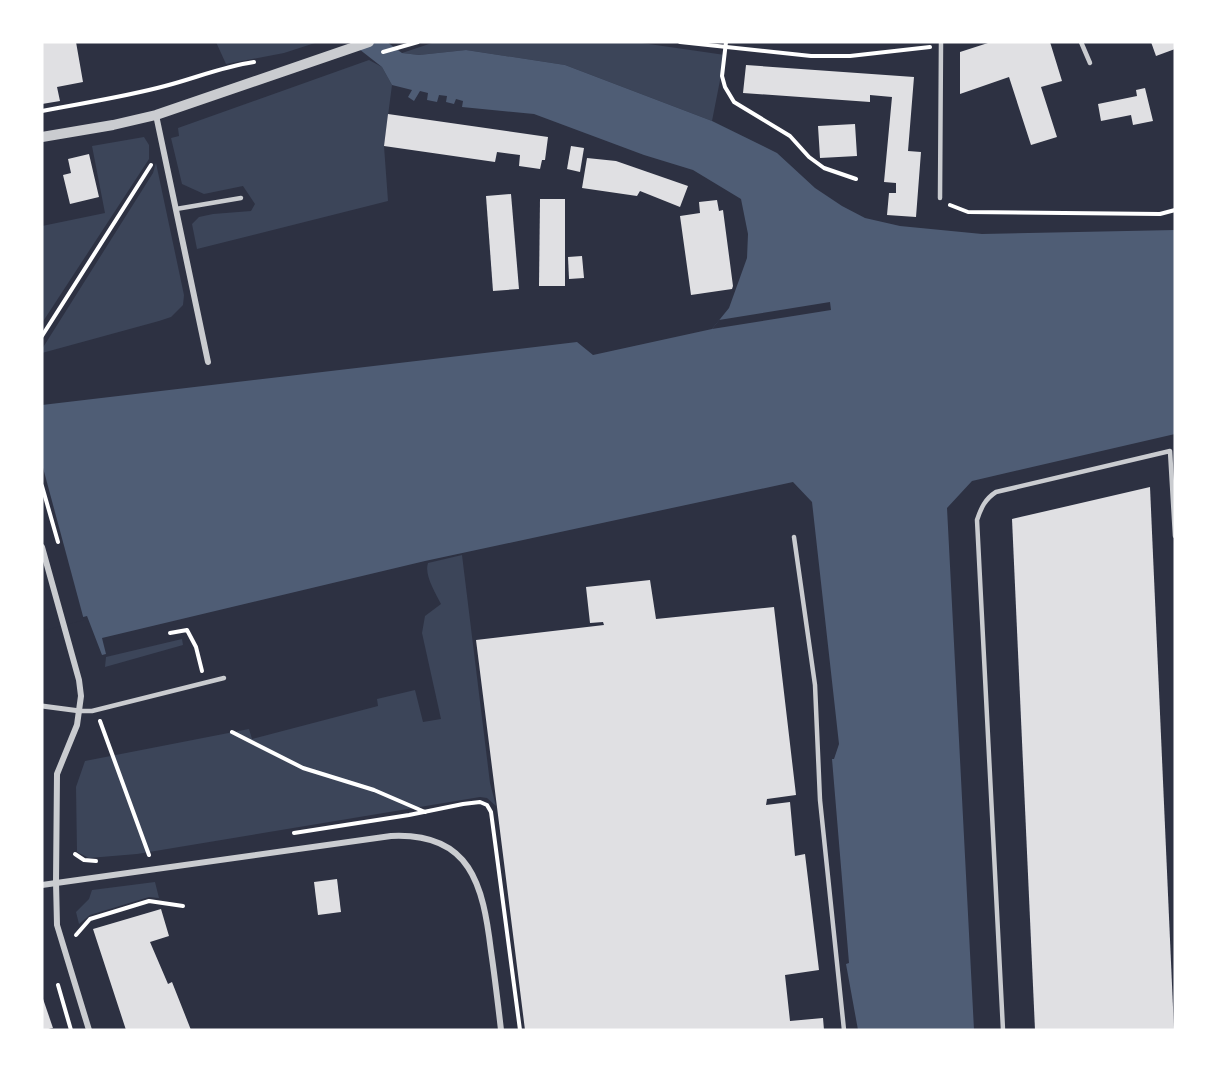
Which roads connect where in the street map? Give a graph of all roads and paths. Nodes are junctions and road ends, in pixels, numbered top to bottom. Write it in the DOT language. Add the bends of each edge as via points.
graph roads {
  1 [pos="369,42"];
  2 [pos="418,42"];
  3 [pos="680,42"];
  4 [pos="726,42"];
  5 [pos="1081,42"];
  6 [pos="941,43"];
  7 [pos="403,46"];
  8 [pos="726,48"];
  9 [pos="265,60"];
  10 [pos="1090,63"];
  11 [pos="42,111"];
  12 [pos="156,115"];
  13 [pos="42,137"];
  14 [pos="153,160"];
  15 [pos="856,179"];
  16 [pos="242,198"];
  17 [pos="940,198"];
  18 [pos="176,209"];
  19 [pos="1175,210"];
  20 [pos="42,336"];
  21 [pos="208,362"];
  22 [pos="1173,451"];
  23 [pos="1175,536"];
  24 [pos="795,537"];
  25 [pos="42,547"];
  26 [pos="170,633"];
  27 [pos="224,678"];
  28 [pos="205,682"];
  29 [pos="42,706"];
  30 [pos="80,711"];
  31 [pos="99,717"];
  32 [pos="232,732"];
  33 [pos="427,812"];
  34 [pos="283,834"];
  35 [pos="75,854"];
  36 [pos="138,856"];
  37 [pos="104,860"];
  38 [pos="56,882"];
  39 [pos="42,885"];
  40 [pos="183,906"];
  41 [pos="76,935"];
  42 [pos="89,1030"];
  43 [pos="501,1030"];
  44 [pos="519,1030"];
  45 [pos="844,1030"];
  46 [pos="1003,1030"];
  1 -- 12 [label="street"];
  2 -- 7 [label="path"];
  3 -- 8 [label="path"];
  4 -- 8 [label="path"];
  5 -- 10 [label="lane"];
  6 -- 8 [label="path" via="850,56"];
  6 -- 17 [label="lane"];
  8 -- 15 [label="path" via="722,76 734,102 790,136 824,168"];
  9 -- 11 [label="path" via="220,68 126,96"];
  12 -- 13 [label="street"];
  12 -- 18 [label="street"];
  14 -- 20 [label="path"];
  16 -- 18 [label="lane"];
  17 -- 19 [label="path" via="968,212 1160,214"];
  18 -- 21 [label="street"];
  22 -- 23 [label="lane"];
  22 -- 46 [label="lane" via="996,492 988,497 977,520"];
  24 -- 45 [label="lane" via="815,685 820,800"];
  25 -- 30 [label="street" via="79,680"];
  26 -- 28 [label="path" via="187,630"];
  27 -- 28 [label="lane"];
  28 -- 30 [label="lane"];
  29 -- 30 [label="street"];
  30 -- 38 [label="street" via="57,774"];
  31 -- 36 [label="path" via="151,855"];
  32 -- 33 [label="path" via="303,768 374,790"];
  33 -- 34 [label="path"];
  33 -- 44 [label="path" via="480,802 491,812"];
  35 -- 37 [label="path" via="84,860"];
  38 -- 39 [label="street"];
  38 -- 42 [label="street" via="57,925"];
  38 -- 43 [label="street" via="391,836 419,836 442,844 471,870 483,894"];
  40 -- 41 [label="path" via="149,901 90,919"];
}
